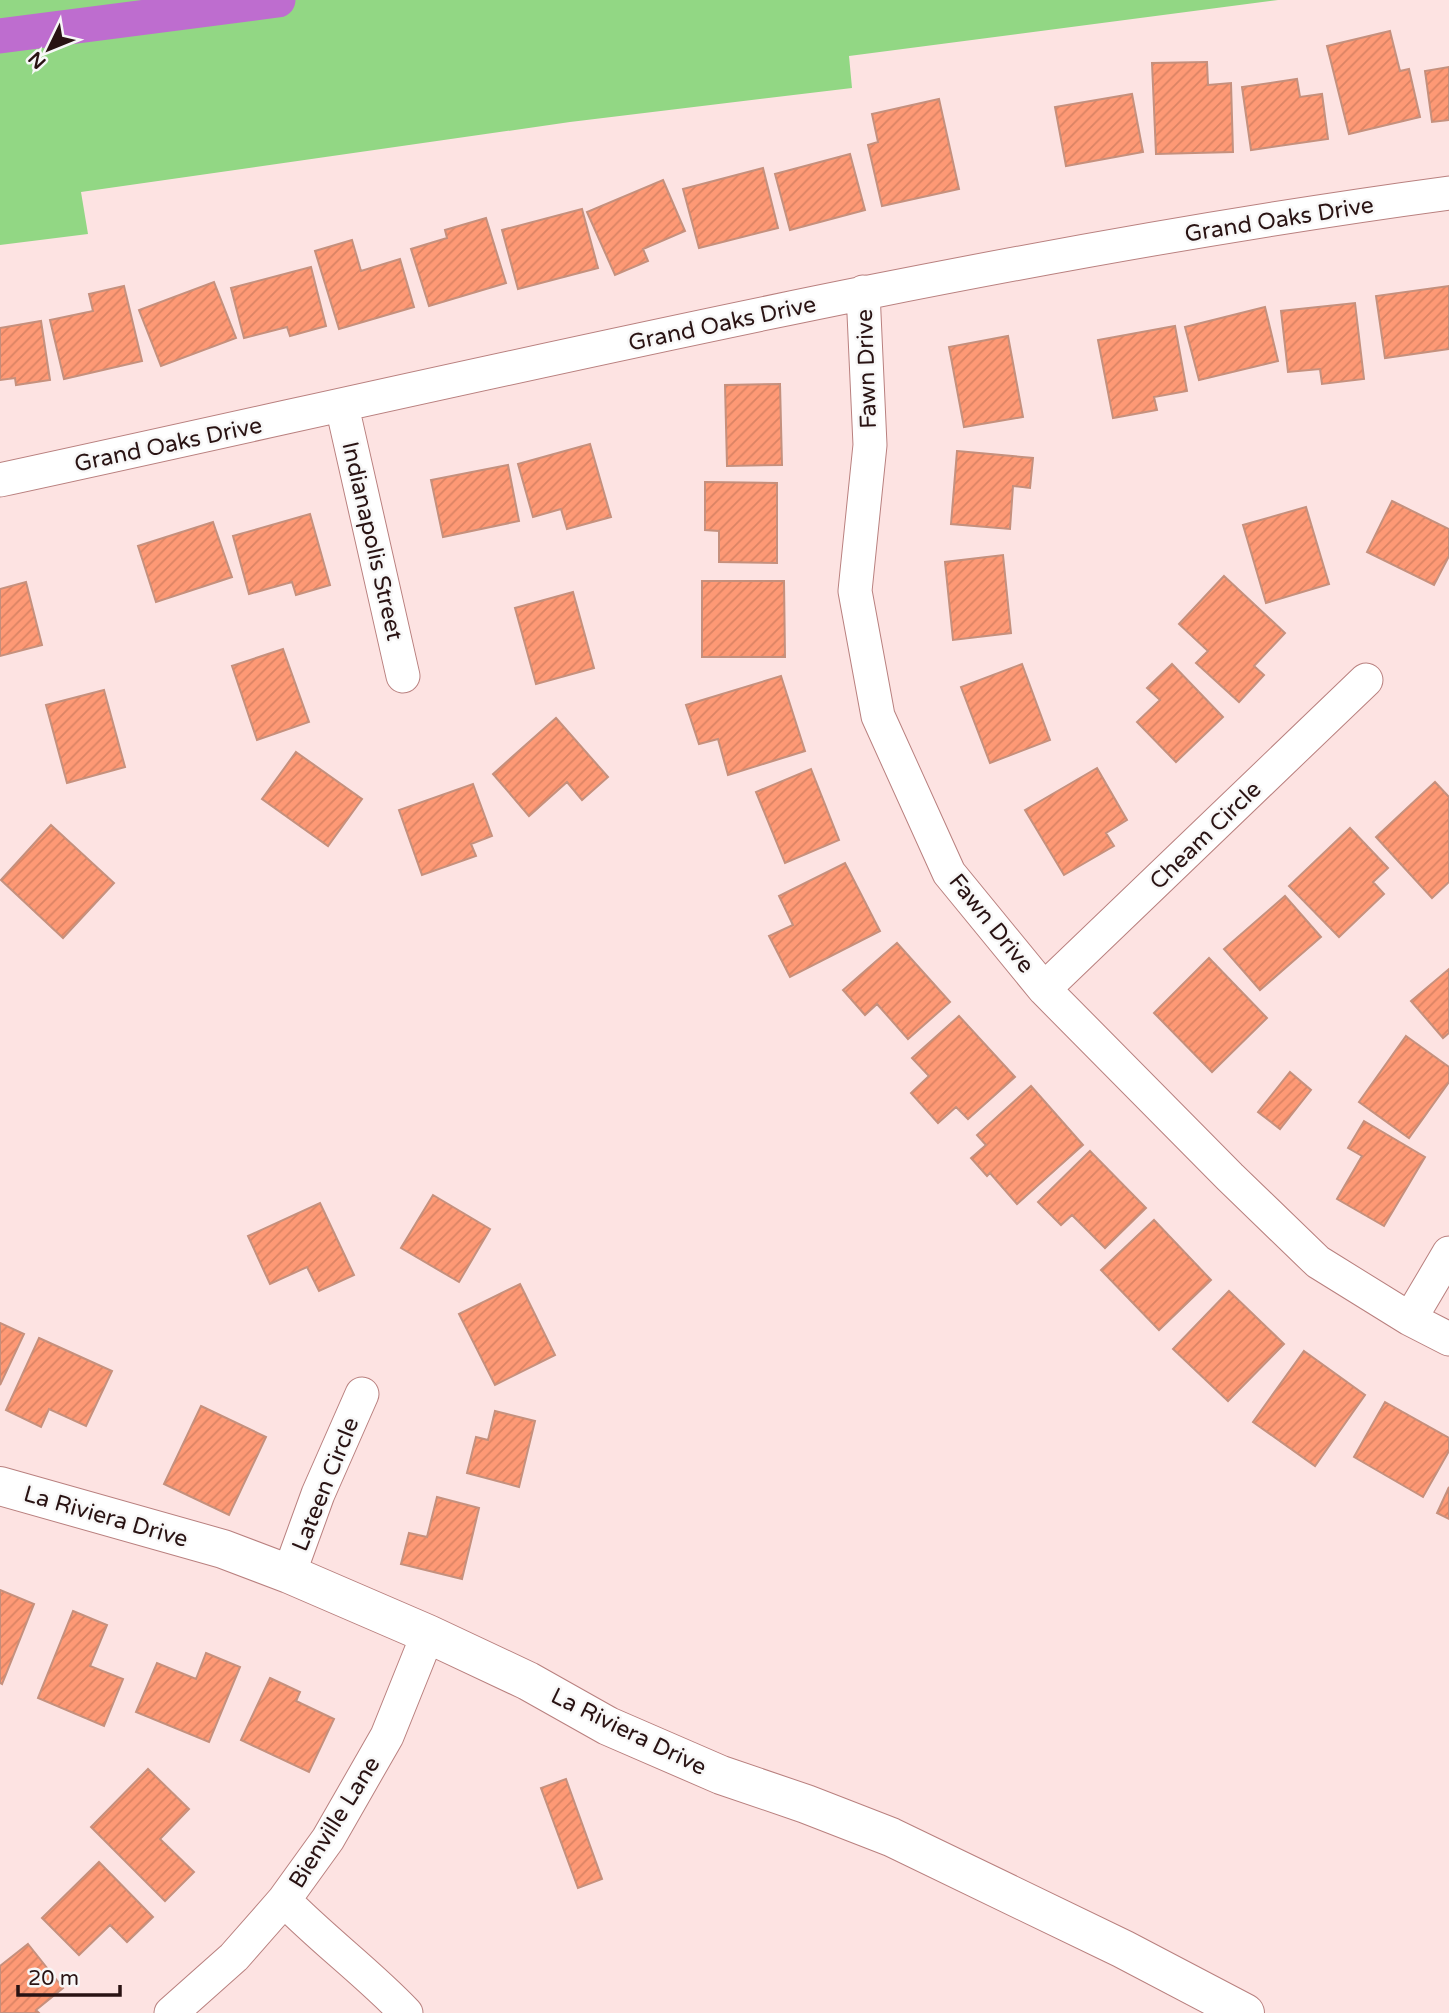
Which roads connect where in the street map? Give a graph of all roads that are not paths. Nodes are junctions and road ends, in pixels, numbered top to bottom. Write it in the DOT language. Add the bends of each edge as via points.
graph roads {
  1 [pos="1449,193"];
  2 [pos="863,292"];
  3 [pos="342,406"];
  4 [pos="0,480"];
  5 [pos="403,676"];
  6 [pos="1366,680"];
  7 [pos="1044,989"];
  8 [pos="1449,1253"];
  9 [pos="1410,1319"];
  10 [pos="1449,1339"];
  11 [pos="362,1394"];
  12 [pos="0,1486"];
  13 [pos="289,1574"];
  14 [pos="428,1634"];
  15 [pos="284,1900"];
  16 [pos="171,2013"];
  17 [pos="406,2013"];
  18 [pos="1245,2013"];
  1 -- 2 [label="street, Grand Oaks Drive" via="1312,212"];
  2 -- 3 [label="street, Grand Oaks Drive"];
  2 -- 7 [label="street, Fawn Drive" via="870,445 855,591 878,716 949,873"];
  3 -- 4 [label="street, Grand Oaks Drive"];
  3 -- 5 [label="street, Indianapolis Street"];
  6 -- 7 [label="street, Cheam Circle"];
  7 -- 9 [label="street, Fawn Drive" via="1318,1262"];
  8 -- 9 [label="street"];
  9 -- 10 [label="street, Fawn Drive"];
  11 -- 13 [label="street, Lateen Circle"];
  12 -- 13 [label="street, La Riviera Drive" via="223,1549"];
  13 -- 14 [label="street, La Riviera Drive"];
  14 -- 15 [label="street, Bienville Lane" via="387,1736 328,1839"];
  14 -- 18 [label="street, La Riviera Drive" via="528,1681 608,1726 721,1775 891,1837"];
  15 -- 16 [label="street, Bienville Lane" via="234,1957"];
  15 -- 17 [label="street"];
}
